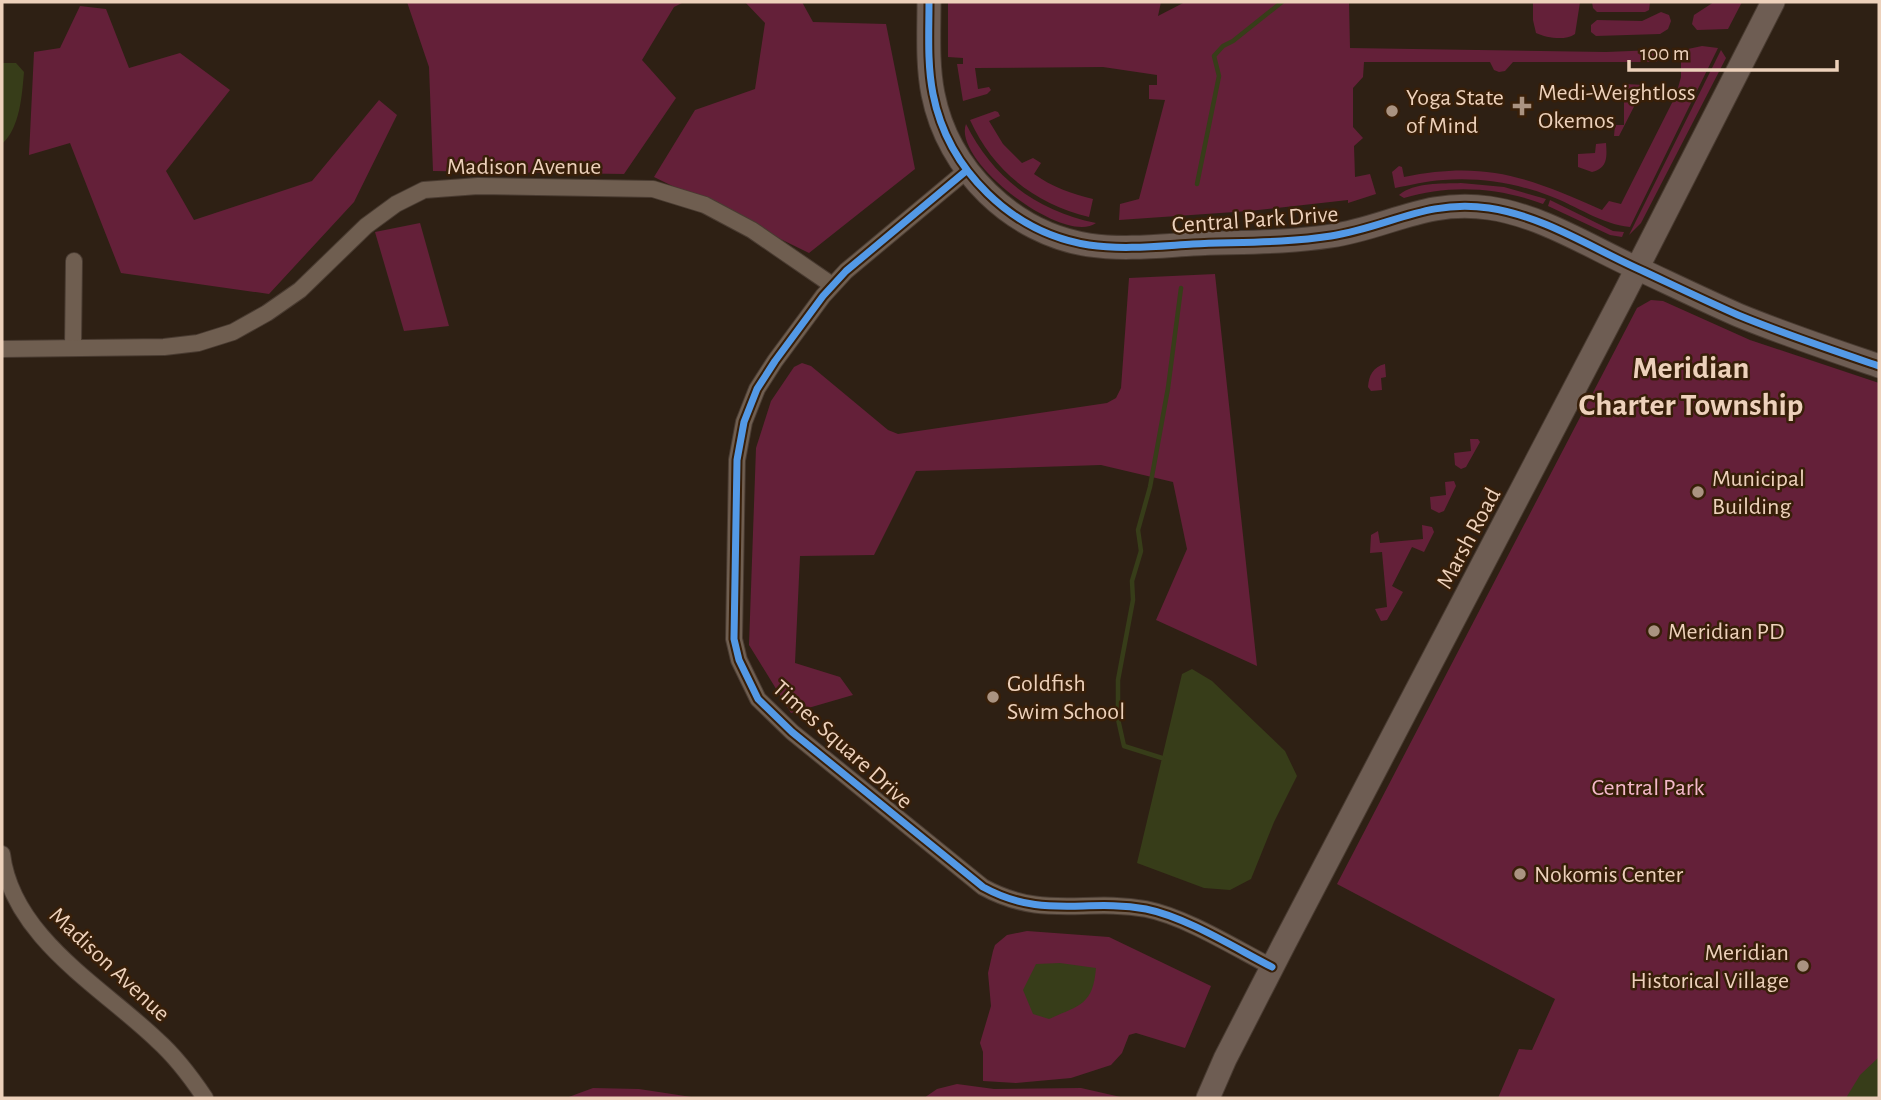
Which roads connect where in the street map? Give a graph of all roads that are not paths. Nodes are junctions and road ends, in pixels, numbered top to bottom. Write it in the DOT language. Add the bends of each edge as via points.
graph roads {
  1 [pos="929,2"];
  2 [pos="1773,2"];
  3 [pos="966,170"];
  4 [pos="74,261"];
  5 [pos="1637,269"];
  6 [pos="832,285"];
  7 [pos="73,347"];
  8 [pos="2,349"];
  9 [pos="1879,366"];
  10 [pos="2,854"];
  11 [pos="1272,967"];
  12 [pos="205,1098"];
  13 [pos="1208,1098"];
  1 -- 3 [label="main road, Central Park Drive" via="933,93 943,129"];
  2 -- 5 [label="main road, Marsh Road"];
  3 -- 5 [label="main road, Central Park Drive" via="1022,221 1090,245 1317,238 1428,209 1466,206 1528,217"];
  3 -- 6 [label="street, Times Square Drive"];
  4 -- 7 [label="street"];
  5 -- 9 [label="main road, Central Park Drive" via="1737,314"];
  5 -- 11 [label="main road, Marsh Road"];
  6 -- 7 [label="street, Madison Avenue" via="752,230 705,205 653,189 478,186 424,190 366,226 300,290 233,332 198,343"];
  6 -- 11 [label="street, Times Square Drive" via="766,375 740,441 734,639 758,698 873,799 995,894 1038,907 1132,907 1155,912"];
  7 -- 8 [label="street, Madison Avenue"];
  10 -- 12 [label="street, Madison Avenue" via="9,884 28,920 85,980 178,1060"];
  11 -- 13 [label="main road, Marsh Road"];
}
